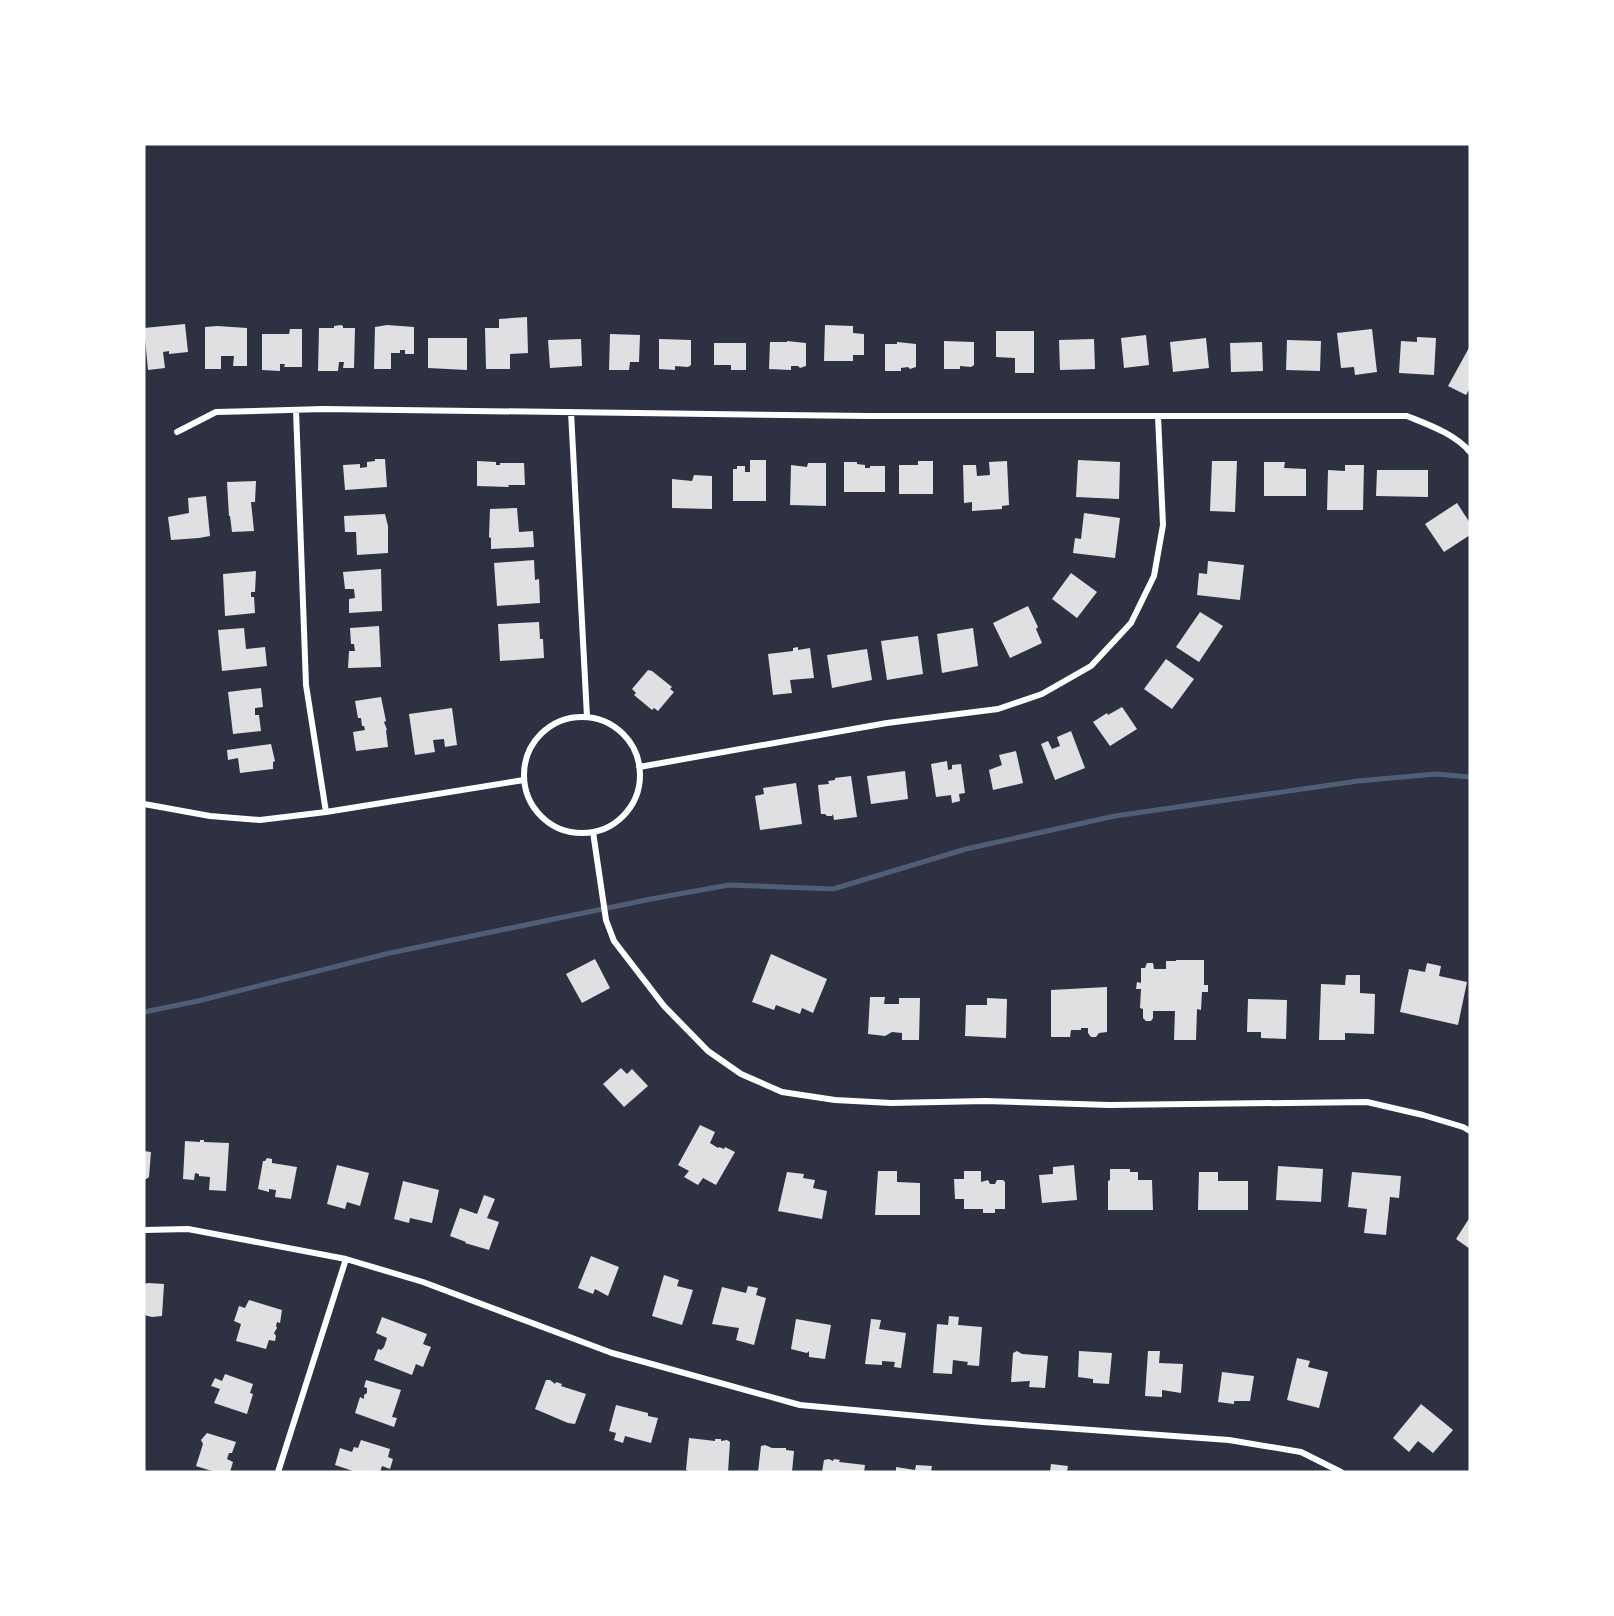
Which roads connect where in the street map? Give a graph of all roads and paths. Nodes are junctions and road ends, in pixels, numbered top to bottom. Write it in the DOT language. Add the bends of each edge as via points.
graph roads {
  1 [pos="296,410"];
  2 [pos="571,412"];
  3 [pos="1158,416"];
  4 [pos="177,432"];
  5 [pos="1470,452"];
  6 [pos="587,717"];
  7 [pos="639,767"];
  8 [pos="524,780"];
  9 [pos="144,804"];
  10 [pos="326,812"];
  11 [pos="592,832"];
  12 [pos="1470,1131"];
  13 [pos="144,1230"];
  14 [pos="346,1259"];
  15 [pos="278,1472"];
  16 [pos="1341,1472"];
  1 -- 2 [label="street"];
  1 -- 4 [label="street" via="216,412"];
  1 -- 10 [label="street" via="306,685"];
  2 -- 3 [label="street"];
  2 -- 6 [label="street"];
  3 -- 5 [label="street" via="1407,416 1436,428"];
  3 -- 7 [label="street" via="1163,525 1154,576 1131,623 1091,666 1042,694 998,709 887,723"];
  6 -- 7 [label="street" via="609,724 627,739"];
  6 -- 8 [label="street" via="558,723 534,742 526,760"];
  7 -- 11 [label="street" via="634,801 609,826"];
  8 -- 10 [label="street"];
  8 -- 11 [label="street" via="528,799 539,815 564,830"];
  9 -- 10 [label="street" via="260,820"];
  11 -- 12 [label="street" via="606,920 614,941 664,1006 708,1051 741,1074 782,1092 891,1103 1367,1102"];
  13 -- 14 [label="street" via="188,1229"];
  14 -- 15 [label="street"];
  14 -- 16 [label="street" via="423,1282 612,1353 800,1405 1229,1440 1301,1452"];
}
